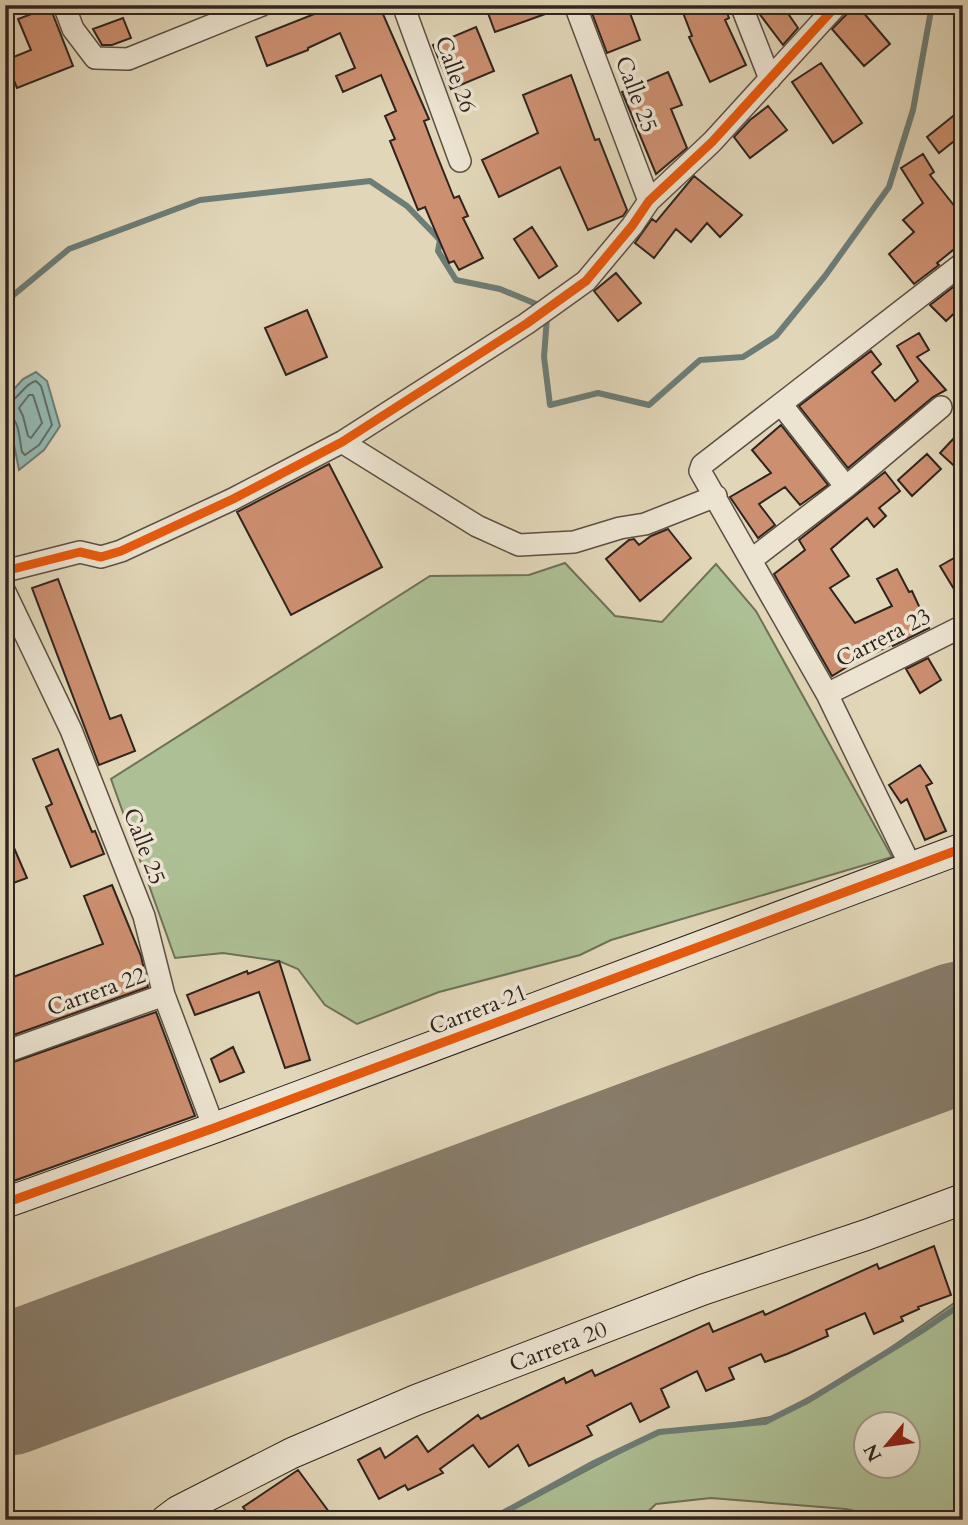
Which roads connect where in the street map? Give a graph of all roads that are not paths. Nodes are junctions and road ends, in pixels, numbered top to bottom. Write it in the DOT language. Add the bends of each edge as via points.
graph roads {
  1 [pos="64,5"];
  2 [pos="262,5"];
  3 [pos="403,5"];
  4 [pos="575,5"];
  5 [pos="741,5"];
  6 [pos="837,5"];
  7 [pos="237,9"];
  8 [pos="770,79"];
  9 [pos="460,161"];
  10 [pos="649,201"];
  11 [pos="963,263"];
  12 [pos="781,404"];
  13 [pos="941,407"];
  14 [pos="342,442"];
  15 [pos="846,487"];
  16 [pos="716,496"];
  17 [pos="751,560"];
  18 [pos="5,571"];
  19 [pos="5,592"];
  20 [pos="963,626"];
  21 [pos="827,694"];
  22 [pos="963,848"];
  23 [pos="911,867"];
  24 [pos="164,995"];
  25 [pos="5,1052"];
  26 [pos="214,1128"];
  27 [pos="963,1199"];
  28 [pos="5,1203"];
  29 [pos="166,1520"];
  1 -- 7 [label="street" via="73,29 95,58 128,59"];
  2 -- 7 [label="street"];
  3 -- 9 [label="street, Calle 26"];
  4 -- 10 [label="street, Calle 25"];
  5 -- 8 [label="street"];
  6 -- 8 [label="street"];
  8 -- 10 [label="street"];
  10 -- 14 [label="street" via="586,281"];
  11 -- 12 [label="street"];
  12 -- 15 [label="street"];
  12 -- 16 [label="street" via="702,465 700,471"];
  13 -- 15 [label="street"];
  14 -- 16 [label="street" via="477,526 519,545 574,542 645,524"];
  14 -- 18 [label="street" via="121,551 101,557 80,552"];
  15 -- 17 [label="street"];
  16 -- 17 [label="street"];
  17 -- 21 [label="street"];
  19 -- 24 [label="street, Calle 25" via="71,730 144,916"];
  20 -- 21 [label="street, Carrera 23"];
  21 -- 23 [label="street"];
  22 -- 23 [label="street, Carrera 21"];
  23 -- 26 [label="street, Carrera 21"];
  24 -- 25 [label="street, Carrera 22"];
  24 -- 26 [label="street, Calle 25"];
  26 -- 28 [label="street, Carrera 21"];
  27 -- 29 [label="street, Carrera 20" via="702,1290 416,1401 292,1452"];
}
